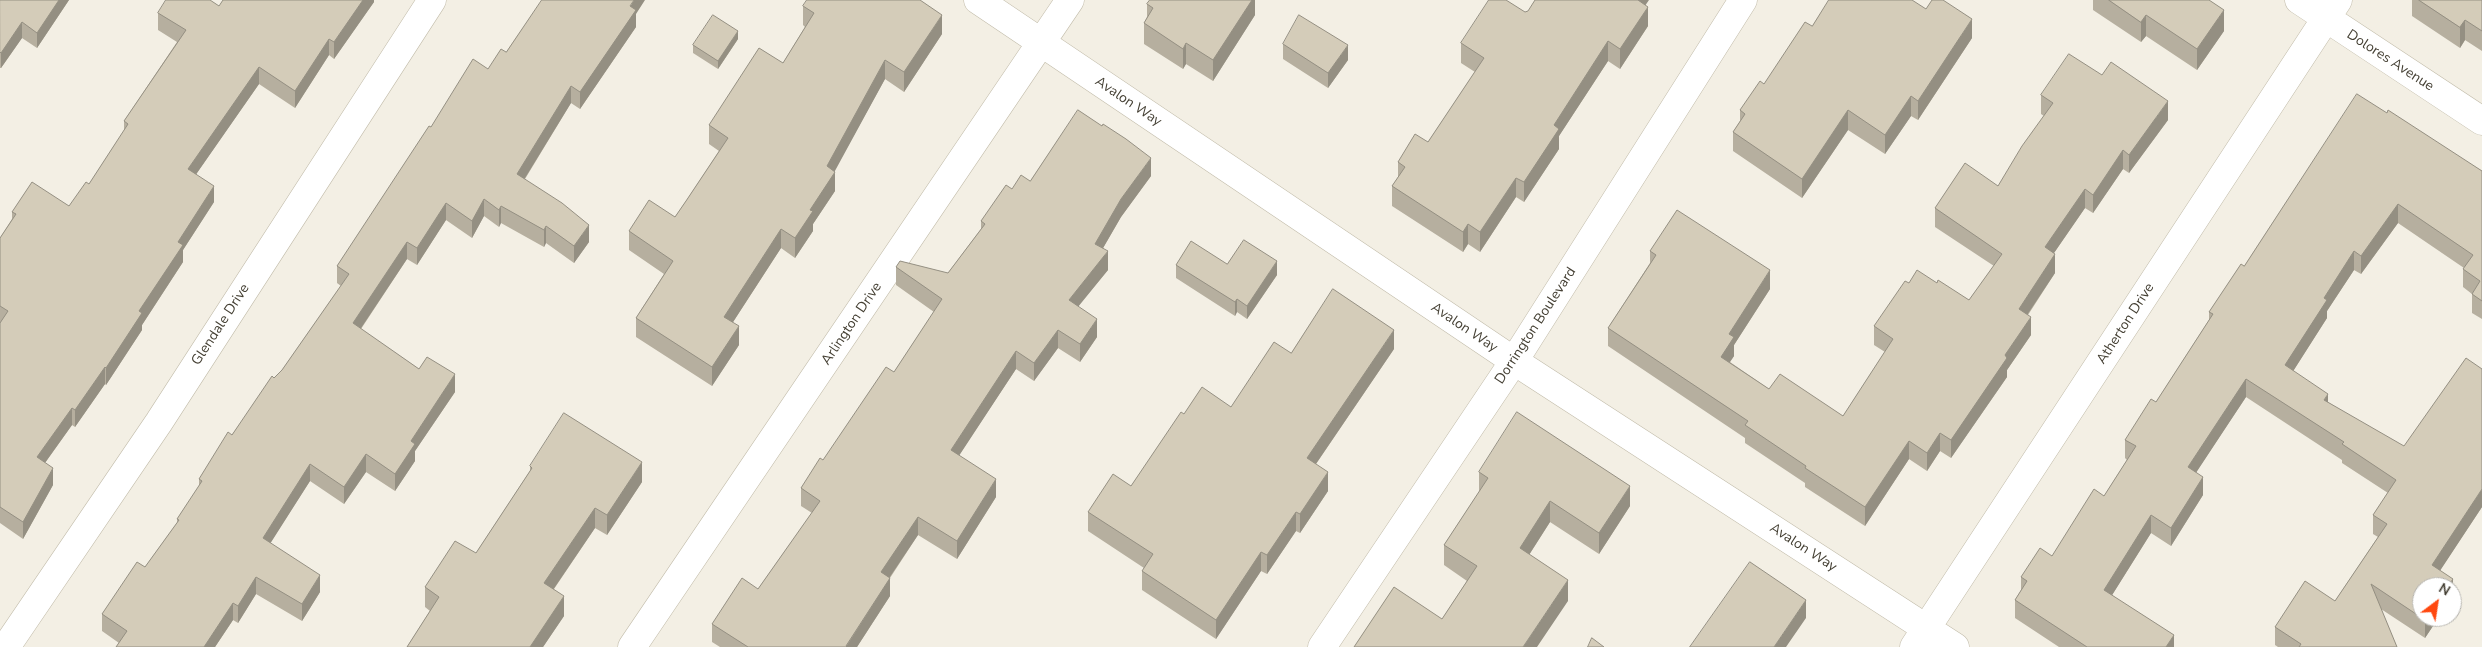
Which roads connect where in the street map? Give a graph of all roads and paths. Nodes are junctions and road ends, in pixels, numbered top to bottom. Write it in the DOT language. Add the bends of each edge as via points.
graph roads {
  1 [pos="432,0"];
  2 [pos="978,0"];
  3 [pos="1070,0"];
  4 [pos="1742,0"];
  5 [pos="2299,0"];
  6 [pos="2332,9"];
  7 [pos="1042,44"];
  8 [pos="2482,121"];
  9 [pos="1514,361"];
  10 [pos="1920,638"];
  11 [pos="6,647"];
  12 [pos="632,647"];
  13 [pos="1322,647"];
  14 [pos="1955,647"];
  1 -- 11 [label="street, Glendale Drive" via="158,422"];
  2 -- 7 [label="street, Avalon Way"];
  3 -- 7 [label="street, Arlington Drive"];
  4 -- 9 [label="street, Dorrington Boulevard"];
  5 -- 6 [label="street, Dolores Avenue"];
  6 -- 8 [label="street, Dolores Avenue"];
  6 -- 10 [label="street, Atherton Drive"];
  7 -- 9 [label="street, Avalon Way"];
  7 -- 12 [label="street, Arlington Drive"];
  9 -- 10 [label="street, Avalon Way"];
  9 -- 13 [label="street, Dorrington Boulevard"];
  10 -- 14 [label="street, Avalon Way"];
}
